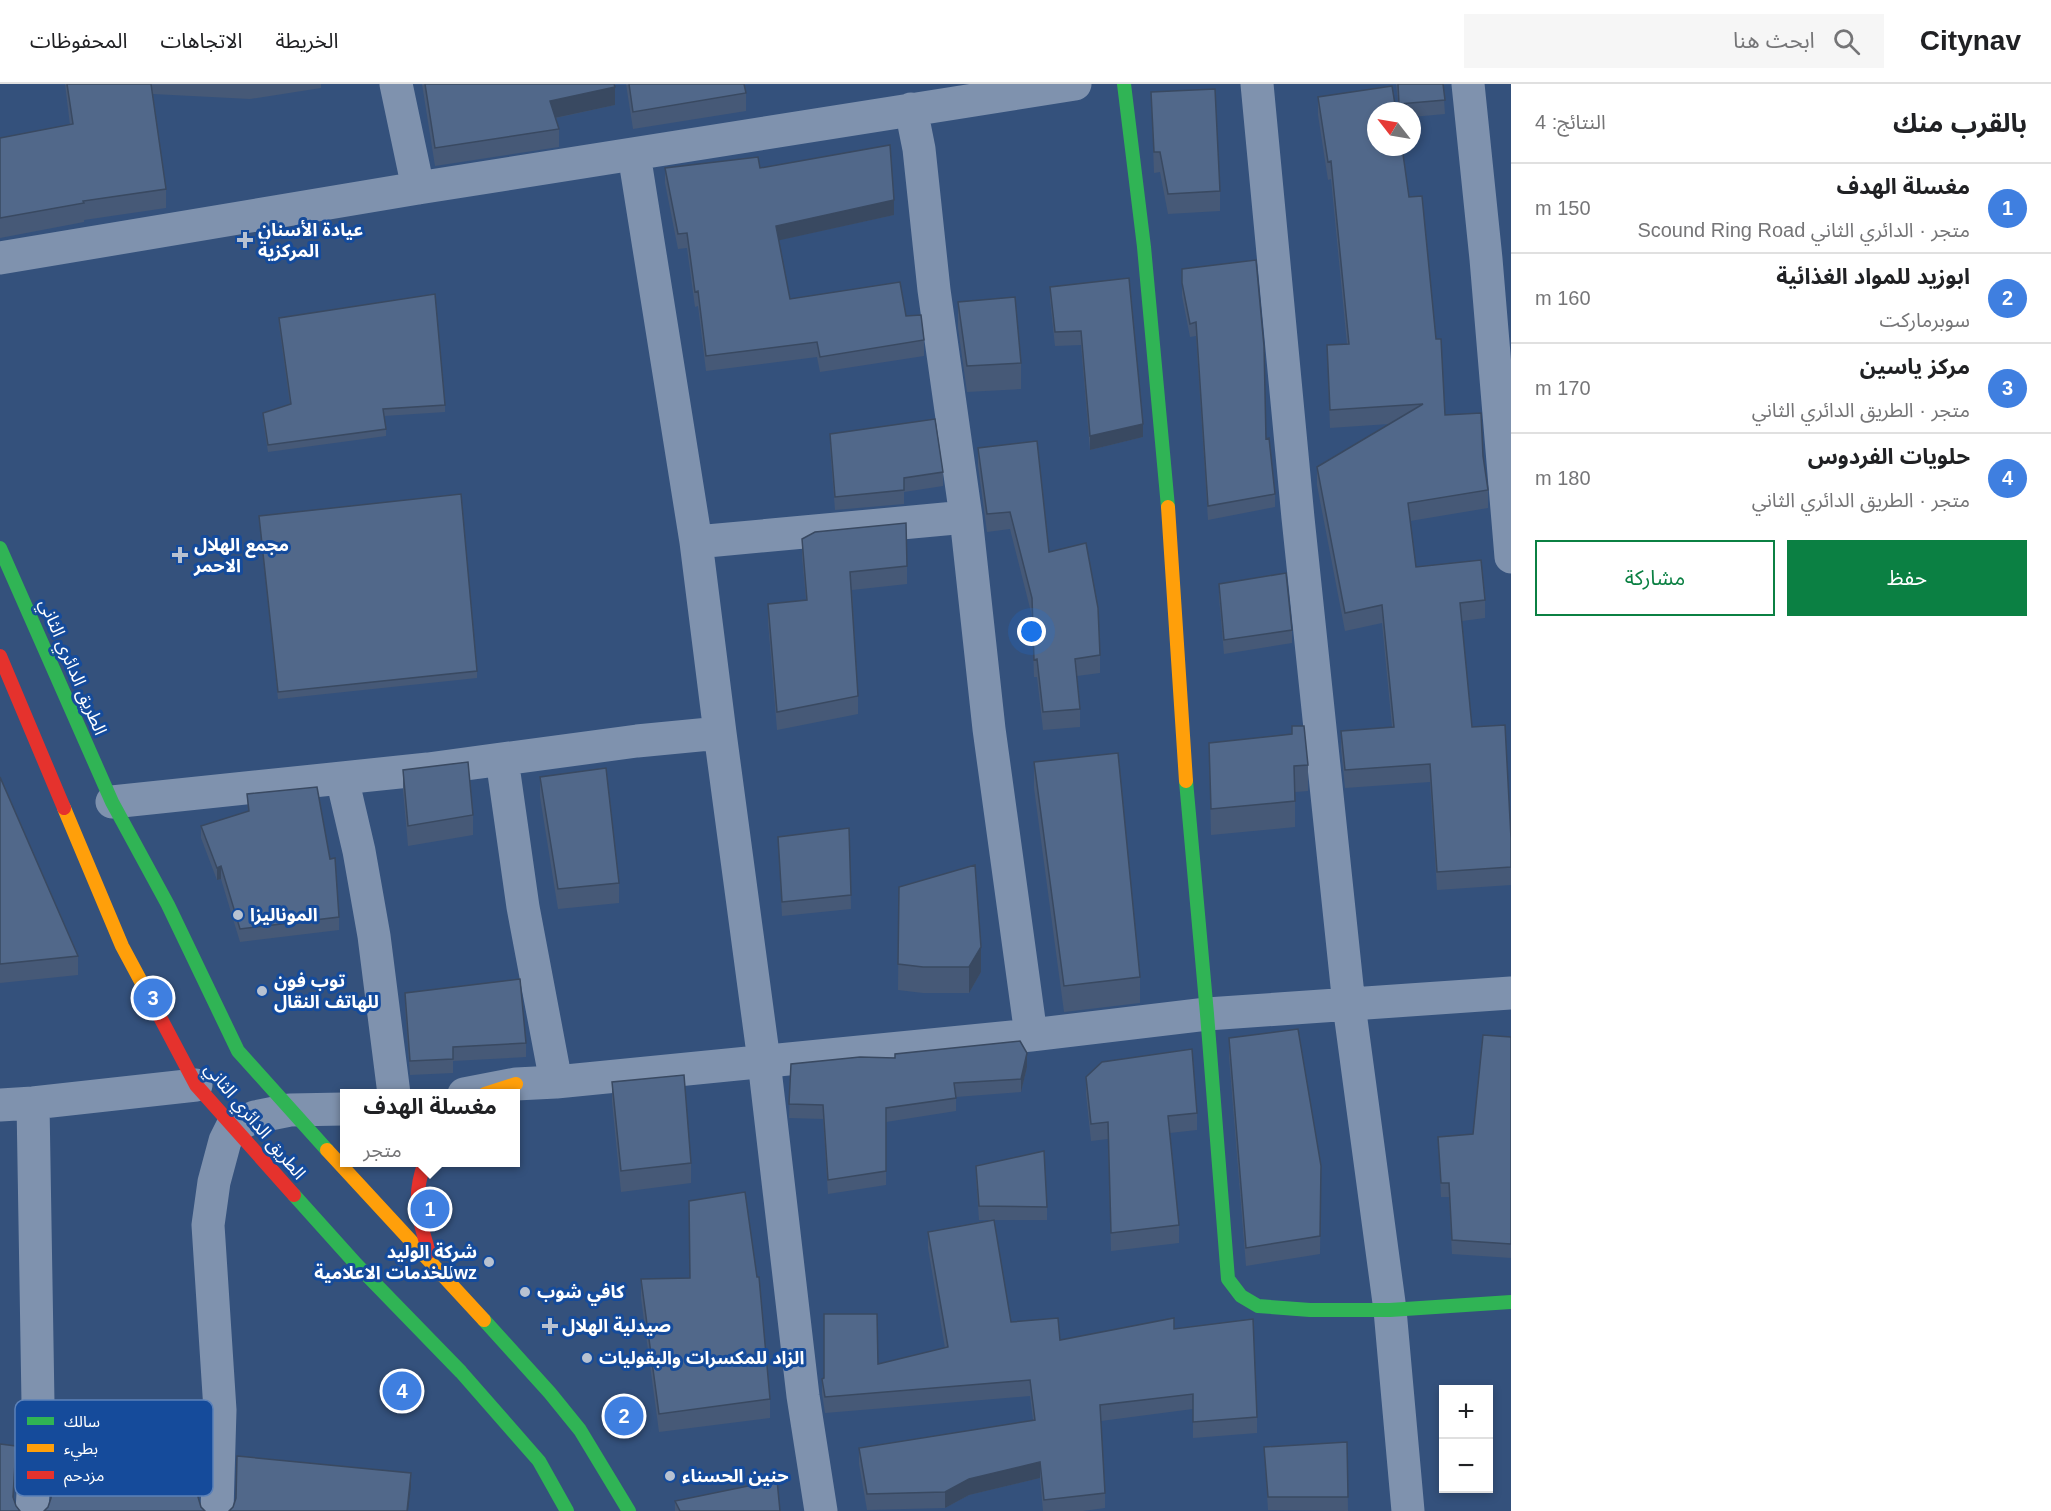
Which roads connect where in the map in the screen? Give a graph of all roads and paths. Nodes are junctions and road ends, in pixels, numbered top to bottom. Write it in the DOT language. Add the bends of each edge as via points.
graph roads {
  1 [pos="396,84"];
  2 [pos="1076,84"];
  3 [pos="1124,84"];
  4 [pos="1257,84"];
  5 [pos="1468,84"];
  6 [pos="911,109"];
  7 [pos="634,154"];
  8 [pos="418,188"];
  9 [pos="1498,257"];
  10 [pos="0,258"];
  11 [pos="1508,494"];
  12 [pos="966,517"];
  13 [pos="696,542"];
  14 [pos="0,548"];
  15 [pos="1511,557"];
  16 [pos="0,656"];
  17 [pos="720,733"];
  18 [pos="502,759"];
  19 [pos="342,778"];
  20 [pos="112,802"];
  21 [pos="1511,993"];
  22 [pos="1349,1005"];
  23 [pos="1207,1014"];
  24 [pos="1031,1035"];
  25 [pos="764,1060"];
  26 [pos="556,1082"];
  27 [pos="516,1084"];
  28 [pos="196,1085"];
  29 [pos="393,1089"];
  30 [pos="490,1089"];
  31 [pos="500,1089"];
  32 [pos="33,1104"];
  33 [pos="0,1106"];
  34 [pos="340,1109"];
  35 [pos="290,1110"];
  36 [pos="232,1127"];
  37 [pos="340,1163"];
  38 [pos="344,1167"];
  39 [pos="423,1167"];
  40 [pos="431,1260"];
  41 [pos="1511,1302"];
  42 [pos="1390,1310"];
  43 [pos="38,1400"];
  44 [pos="33,1496"];
  45 [pos="32,1511"];
  46 [pos="217,1511"];
  47 [pos="567,1511"];
  48 [pos="628,1511"];
  49 [pos="821,1511"];
  50 [pos="1408,1511"];
  1 -- 8 [label="street"];
  2 -- 6 [label="street"];
  3 -- 23 [label="main road" via="1144,247 1167,497 1187,799"];
  4 -- 22 [label="street"];
  5 -- 9 [label="street"];
  6 -- 7 [label="street"];
  6 -- 12 [label="street"];
  7 -- 8 [label="street"];
  7 -- 13 [label="street"];
  8 -- 10 [label="street"];
  9 -- 11 [label="street"];
  11 -- 15 [label="street"];
  12 -- 13 [label="street"];
  12 -- 24 [label="street" via="989,729"];
  13 -- 17 [label="street"];
  14 -- 20 [label="main road, الطريق الدائري الثاني"];
  16 -- 28 [label="main road, الطريق الدائري الثاني" via="122,946"];
  17 -- 18 [label="street"];
  17 -- 25 [label="street"];
  18 -- 19 [label="street"];
  18 -- 26 [label="street" via="523,907"];
  19 -- 20 [label="street"];
  19 -- 29 [label="street" via="374,936"];
  20 -- 35 [label="main road, الطريق الدائري الثاني" via="168,904 238,1052"];
  21 -- 22 [label="street"];
  22 -- 23 [label="street"];
  22 -- 42 [label="street"];
  23 -- 24 [label="street"];
  23 -- 42 [label="main road" via="1228,1278 1241,1296 1258,1306"];
  24 -- 25 [label="street"];
  25 -- 26 [label="street"];
  25 -- 49 [label="street" via="803,1396"];
  26 -- 27 [label="street"];
  27 -- 30 [label="street"];
  27 -- 31 [label="main road"];
  28 -- 32 [label="street"];
  28 -- 36 [label="main road, الطريق الدائري الثاني"];
  32 -- 33 [label="street"];
  32 -- 43 [label="street"];
  34 -- 35 [label="street"];
  35 -- 36 [label="street" via="255,1116"];
  35 -- 37 [label="main road, الطريق الدائري الثاني"];
  36 -- 46 [label="street" via="214,1182 208,1225 220,1410"];
  36 -- 47 [label="main road, الطريق الدائري الثاني" via="539,1461"];
  38 -- 40 [label="main road, الطريق الدائري الثاني"];
  39 -- 40 [label="main road" via="416,1186 416,1211"];
  40 -- 48 [label="main road, الطريق الدائري الثاني" via="580,1430"];
  41 -- 42 [label="main road"];
  42 -- 50 [label="street"];
  44 -- 45 [label="street"];
}
